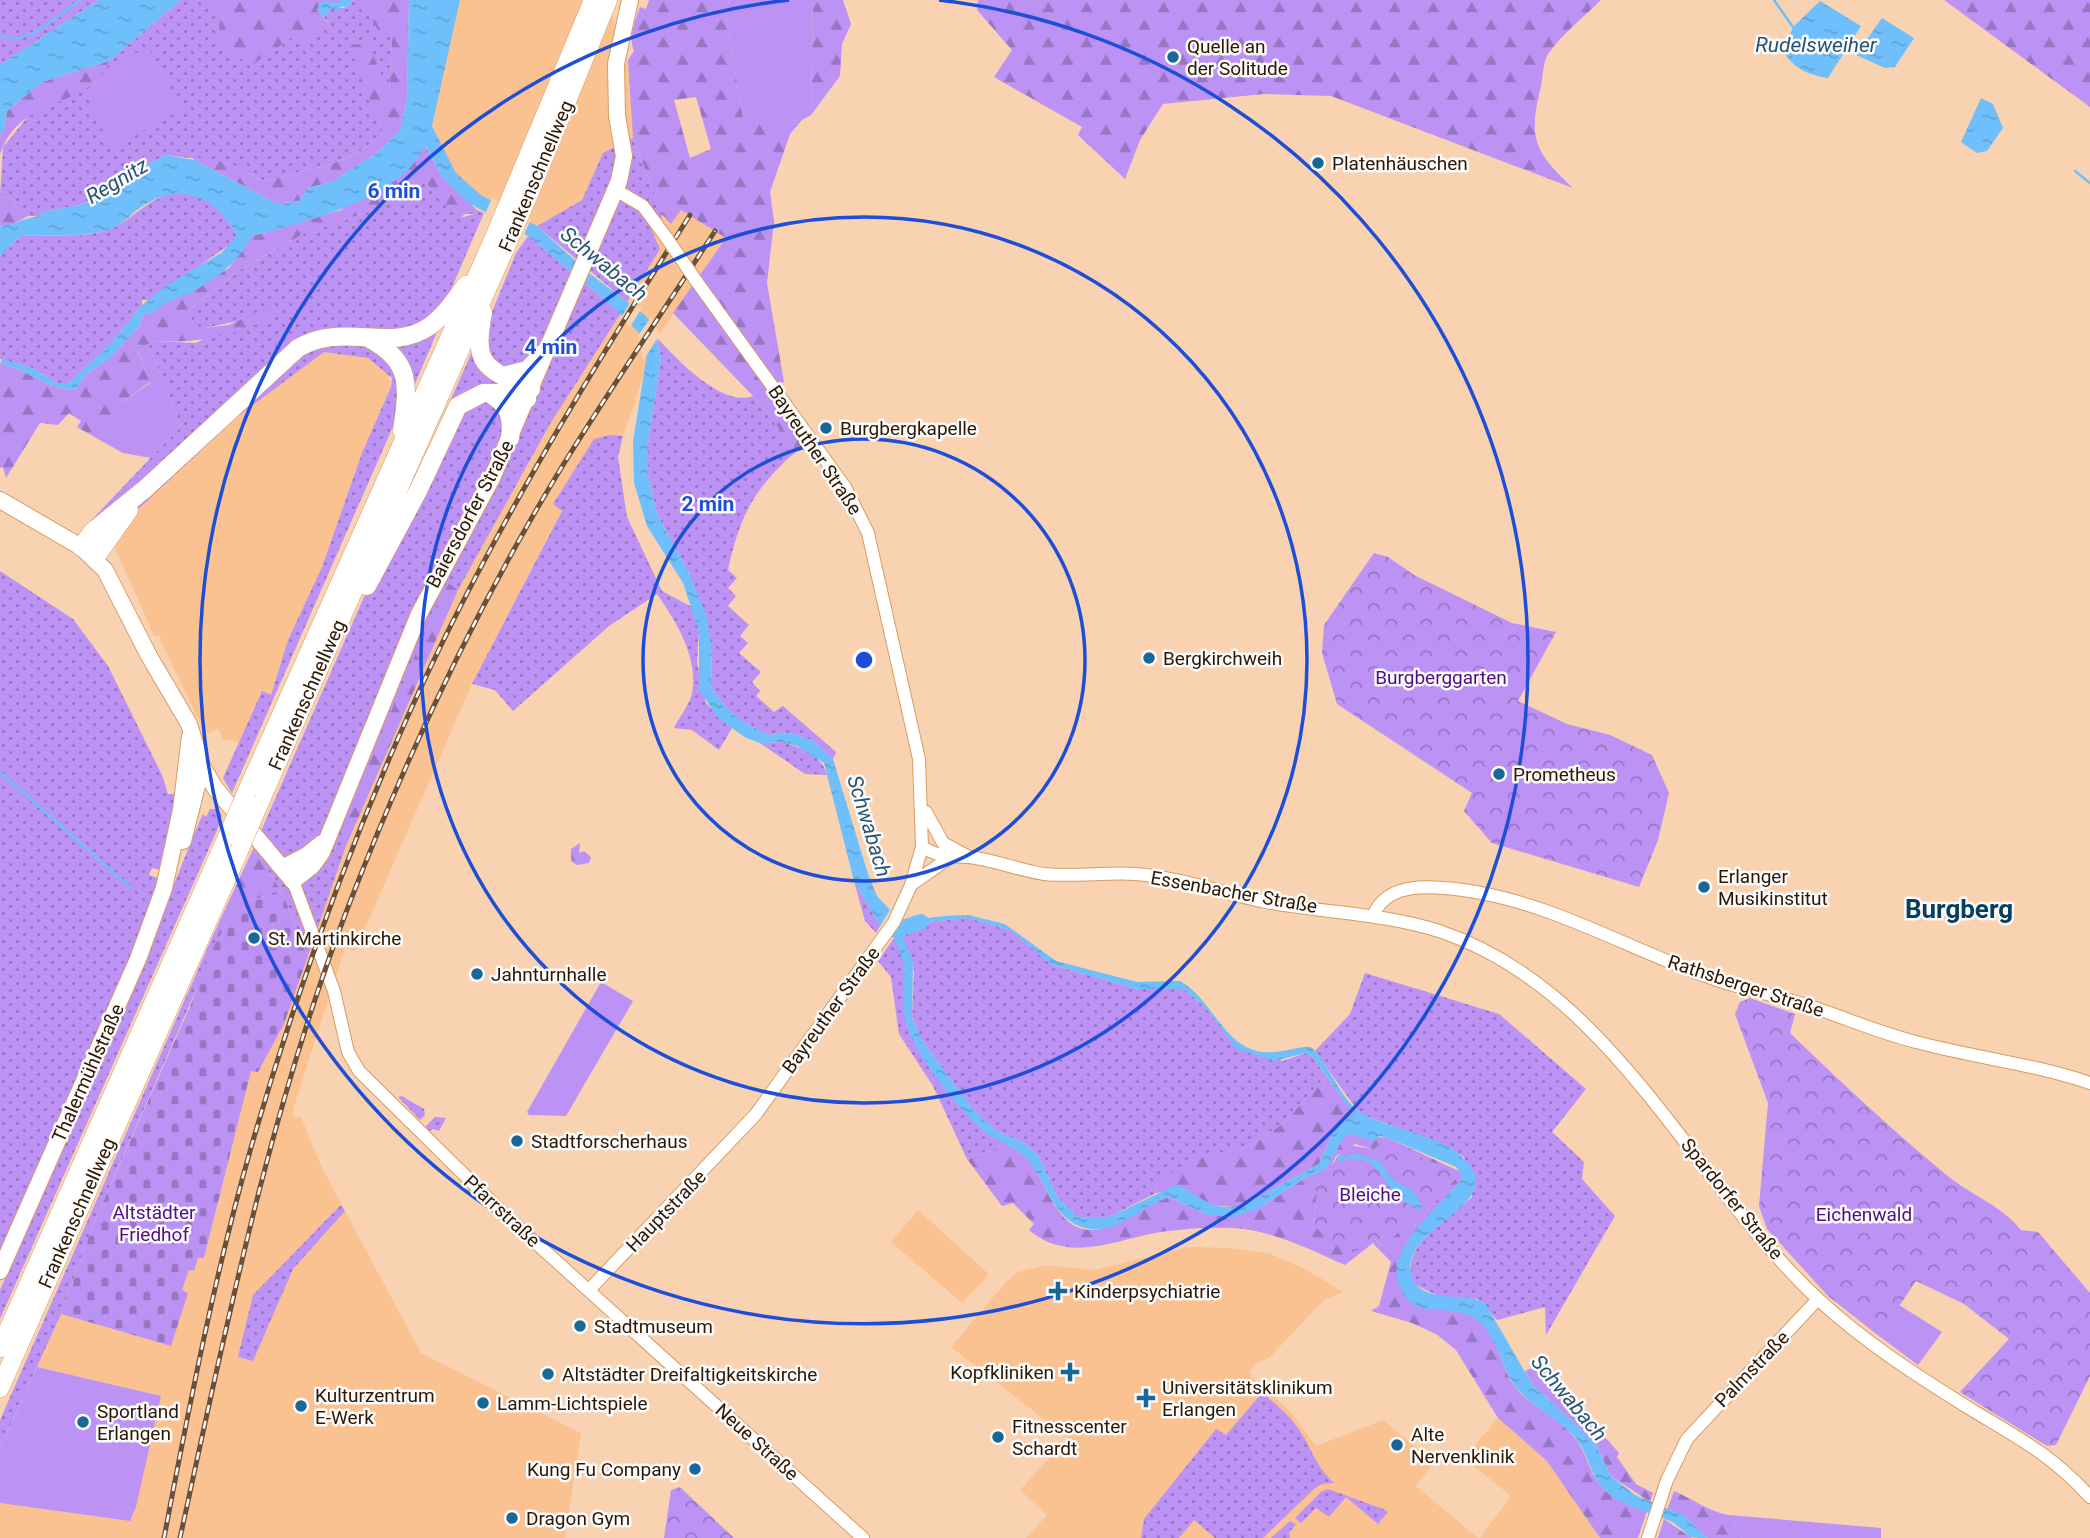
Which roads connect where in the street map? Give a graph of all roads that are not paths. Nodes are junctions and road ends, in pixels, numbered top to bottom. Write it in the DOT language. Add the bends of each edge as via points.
graph roads {
  1 [pos="593,0"];
  2 [pos="608,0"];
  3 [pos="630,0"];
  4 [pos="524,188"];
  5 [pos="614,190"];
  6 [pos="500,243"];
  7 [pos="484,260"];
  8 [pos="489,284"];
  9 [pos="367,337"];
  10 [pos="546,351"];
  11 [pos="503,376"];
  12 [pos="488,393"];
  13 [pos="529,394"];
  14 [pos="510,438"];
  15 [pos="398,455"];
  16 [pos="0,500"];
  17 [pos="88,552"];
  18 [pos="332,638"];
  19 [pos="191,729"];
  20 [pos="202,766"];
  21 [pos="221,797"];
  22 [pos="253,798"];
  23 [pos="922,802"];
  24 [pos="190,821"];
  25 [pos="943,843"];
  26 [pos="233,844"];
  27 [pos="922,846"];
  28 [pos="948,858"];
  29 [pos="970,858"];
  30 [pos="169,872"];
  31 [pos="288,874"];
  32 [pos="911,885"];
  33 [pos="1374,914"];
  34 [pos="2090,1083"];
  35 [pos="742,1130"];
  36 [pos="0,1271"];
  37 [pos="589,1290"];
  38 [pos="1818,1299"];
  39 [pos="0,1348"];
  40 [pos="0,1388"];
  41 [pos="2090,1497"];
  42 [pos="1648,1536"];
  43 [pos="863,1538"];
  1 -- 4 [label="highway, Frankenschnellweg"];
  2 -- 4 [label="highway, Frankenschnellweg"];
  3 -- 5 [label="main road, Baiersdorfer Straße" via="616,64 617,116 624,156"];
  4 -- 6 [label="highway, Frankenschnellweg"];
  5 -- 10 [label="main road, Baiersdorfer Straße"];
  5 -- 23 [label="street, Bayreuther Straße, bridge" via="637,201 657,224 845,487 864,522 913,729"];
  6 -- 7 [label="highway, Frankenschnellweg"];
  6 -- 8 [label="highway, Frankenschnellweg"];
  7 -- 9 [label="highway" via="430,326 397,338"];
  7 -- 15 [label="highway, Frankenschnellweg"];
  8 -- 11 [label="highway" via="480,354 488,369"];
  8 -- 18 [label="highway, Frankenschnellweg"];
  9 -- 15 [label="highway" via="397,358 405,375 407,395"];
  9 -- 17 [label="highway" via="323,336 298,348 145,488"];
  10 -- 11 [label="highway" via="527,370"];
  10 -- 13 [label="main road, Baiersdorfer Straße"];
  11 -- 13 [label="highway"];
  12 -- 13 [label="highway"];
  12 -- 14 [label="highway" via="509,411"];
  12 -- 18 [label="highway" via="466,400 453,415 400,527"];
  13 -- 14 [label="main road, Baiersdorfer Straße"];
  14 -- 31 [label="main road, Baiersdorfer Straße" via="428,595 326,838"];
  15 -- 22 [label="highway, Frankenschnellweg"];
  16 -- 17 [label="main road"];
  17 -- 19 [label="main road" via="111,580"];
  18 -- 22 [label="highway, Frankenschnellweg"];
  19 -- 20 [label="main road"];
  19 -- 30 [label="main road, Thalermühlstraße"];
  20 -- 21 [label="main road"];
  20 -- 24 [label="main road, Thalermühlstraße"];
  21 -- 24 [label="main road" via="206,802"];
  21 -- 31 [label="main road"];
  22 -- 26 [label="highway, Frankenschnellweg, bridge"];
  23 -- 25 [label="street, Bayreuther Straße"];
  23 -- 27 [label="street, Bayreuther Straße"];
  24 -- 30 [label="main road, Thalermühlstraße"];
  25 -- 27 [label="street"];
  25 -- 29 [label="street, Essenbacher Straße"];
  26 -- 39 [label="highway, Frankenschnellweg"];
  26 -- 40 [label="highway, Frankenschnellweg"];
  27 -- 28 [label="street, Essenbacher Straße"];
  27 -- 32 [label="street, Bayreuther Straße"];
  28 -- 29 [label="street, Essenbacher Straße"];
  28 -- 32 [label="street"];
  29 -- 33 [label="street, Essenbacher Straße" via="1043,873 1167,878 1271,903"];
  30 -- 36 [label="main road, Thalermühlstraße" via="138,959"];
  31 -- 37 [label="street, Pfarrstraße" via="334,991 351,1060 462,1174"];
  32 -- 35 [label="street, Bayreuther Straße" via="883,938"];
  33 -- 34 [label="street, Rathsberger Straße" via="1387,896 1400,890 1466,890 1541,909 1703,975 1919,1043 2046,1068"];
  33 -- 38 [label="street, Spardorfer Straße" via="1478,947 1549,993 1664,1112 1763,1240"];
  35 -- 37 [label="street, Hauptstraße"];
  37 -- 43 [label="street, Neue Straße"];
  38 -- 41 [label="street, Spardorfer Straße" via="1906,1367 2052,1458"];
  38 -- 42 [label="street, Palmstraße" via="1686,1439"];
}
